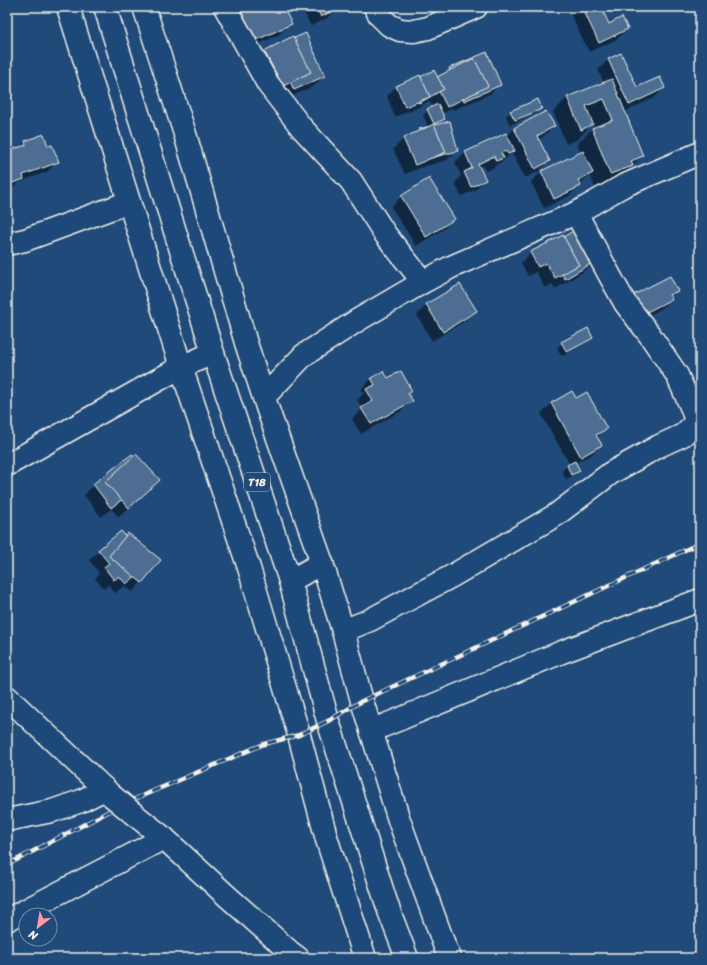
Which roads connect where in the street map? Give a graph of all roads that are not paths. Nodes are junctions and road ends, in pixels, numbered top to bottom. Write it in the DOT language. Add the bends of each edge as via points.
graph roads {
  1 [pos="68,7"];
  2 [pos="105,7"];
  3 [pos="144,7"];
  4 [pos="225,7"];
  5 [pos="374,7"];
  6 [pos="476,7"];
  7 [pos="700,153"];
  8 [pos="129,202"];
  9 [pos="576,212"];
  10 [pos="7,244"];
  11 [pos="423,282"];
  12 [pos="213,353"];
  13 [pos="181,367"];
  14 [pos="264,397"];
  15 [pos="7,465"];
  16 [pos="322,563"];
  17 [pos="290,581"];
  18 [pos="700,600"];
  19 [pos="343,631"];
  20 [pos="7,697"];
  21 [pos="371,731"];
  22 [pos="109,792"];
  23 [pos="7,820"];
  24 [pos="164,838"];
  25 [pos="7,920"];
  26 [pos="291,956"];
  27 [pos="365,958"];
  28 [pos="407,958"];
  29 [pos="450,958"];
  1 -- 8 [label="street"];
  2 -- 12 [label="street, T18"];
  3 -- 14 [label="street"];
  4 -- 11 [label="street" via="268,84 301,127 351,182 385,234"];
  5 -- 6 [label="street" via="390,25 400,30 414,31 428,28"];
  7 -- 9 [label="street" via="623,186"];
  8 -- 10 [label="street" via="25,240"];
  8 -- 13 [label="street"];
  9 -- 11 [label="street"];
  9 -- 19 [label="street" via="625,303 677,375 693,411 692,425 683,434 611,473 556,515 452,576 370,620"];
  11 -- 14 [label="street" via="358,320 304,356"];
  12 -- 13 [label="street"];
  12 -- 17 [label="street, T18"];
  13 -- 15 [label="street"];
  13 -- 27 [label="street" via="249,568 299,735 327,840"];
  14 -- 16 [label="street"];
  16 -- 17 [label="street"];
  16 -- 19 [label="street"];
  17 -- 28 [label="street, T18" via="328,721"];
  18 -- 21 [label="street" via="562,652"];
  19 -- 21 [label="street"];
  20 -- 22 [label="street"];
  21 -- 29 [label="street" via="399,820"];
  22 -- 23 [label="street" via="52,811"];
  22 -- 24 [label="street, bridge"];
  24 -- 25 [label="street"];
  24 -- 26 [label="street"];
}
